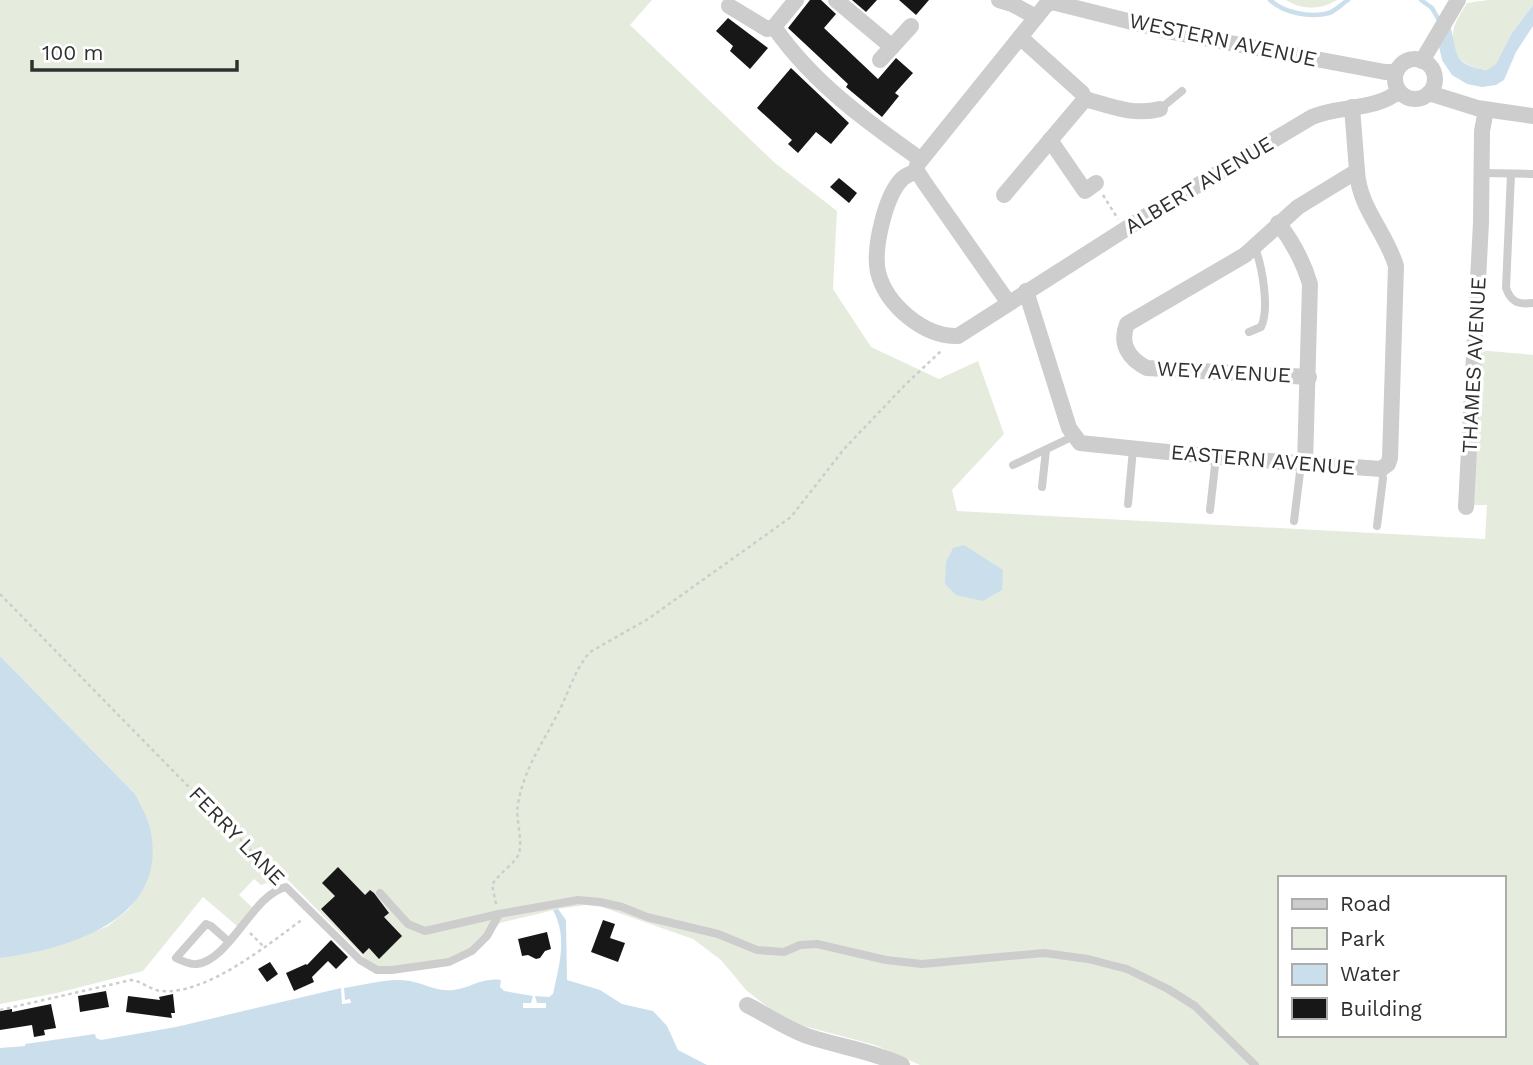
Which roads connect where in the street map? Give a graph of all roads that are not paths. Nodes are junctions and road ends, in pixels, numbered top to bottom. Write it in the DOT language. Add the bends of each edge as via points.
graph roads {
  1 [pos="796,0"];
  2 [pos="836,0"];
  3 [pos="999,0"];
  4 [pos="725,3"];
  5 [pos="1454,6"];
  6 [pos="1036,17"];
  7 [pos="911,26"];
  8 [pos="774,27"];
  9 [pos="1020,37"];
  10 [pos="892,47"];
  11 [pos="880,61"];
  12 [pos="1422,61"];
  13 [pos="1396,72"];
  14 [pos="1182,91"];
  15 [pos="1399,91"];
  16 [pos="1429,93"];
  17 [pos="1086,99"];
  18 [pos="1352,107"];
  19 [pos="1160,109"];
  20 [pos="1486,110"];
  21 [pos="1533,116"];
  22 [pos="1050,140"];
  23 [pos="918,165"];
  24 [pos="1357,171"];
  25 [pos="1482,173"];
  26 [pos="1511,174"];
  27 [pos="1533,174"];
  28 [pos="1096,183"];
  29 [pos="1004,195"];
  30 [pos="1278,223"];
  31 [pos="1255,248"];
  32 [pos="1026,291"];
  33 [pos="1008,302"];
  34 [pos="1533,303"];
  35 [pos="1249,332"];
  36 [pos="958,335"];
  37 [pos="1309,377"];
  38 [pos="1074,436"];
  39 [pos="1133,449"];
  40 [pos="1046,450"];
  41 [pos="1216,457"];
  42 [pos="1303,464"];
  43 [pos="1013,465"];
  44 [pos="1381,469"];
  45 [pos="1042,487"];
  46 [pos="1128,504"];
  47 [pos="1466,507"];
  48 [pos="1210,510"];
  49 [pos="1294,521"];
  50 [pos="1377,526"];
  51 [pos="380,893"];
  52 [pos="499,914"];
  53 [pos="228,941"];
  54 [pos="747,1005"];
  55 [pos="902,1065"];
  56 [pos="1255,1065"];
  1 -- 8 [label="street"];
  2 -- 10 [label="street"];
  3 -- 6 [label="street"];
  4 -- 8 [label="street" via="760,26"];
  5 -- 12 [label="street"];
  6 -- 9 [label="street, WESTERN AVENUE"];
  6 -- 13 [label="street, WESTERN AVENUE" via="1052,2 1241,47"];
  7 -- 10 [label="street"];
  8 -- 23 [label="street" via="806,67"];
  9 -- 17 [label="street"];
  9 -- 23 [label="street, WESTERN AVENUE"];
  10 -- 11 [label="street"];
  12 -- 13 [label="street" via="1406,61"];
  12 -- 16 [label="street" via="1435,78"];
  13 -- 15 [label="street"];
  14 -- 19 [label="lane"];
  15 -- 16 [label="street" via="1415,99"];
  15 -- 18 [label="street, ALBERT AVENUE" via="1386,100"];
  16 -- 20 [label="street"];
  17 -- 19 [label="street" via="1131,112"];
  17 -- 22 [label="street"];
  18 -- 24 [label="street, EASTERN AVENUE"];
  18 -- 32 [label="street, ALBERT AVENUE" via="1312,117"];
  20 -- 21 [label="street"];
  20 -- 25 [label="street, THAMES AVENUE"];
  22 -- 28 [label="street" via="1085,191"];
  22 -- 29 [label="street"];
  23 -- 33 [label="street"];
  23 -- 36 [label="street, WESTERN AVENUE" via="902,179 889,203 879,236 877,270 897,307 941,335"];
  24 -- 30 [label="street"];
  24 -- 44 [label="street, EASTERN AVENUE" via="1361,197 1396,266 1390,458"];
  25 -- 26 [label="lane"];
  25 -- 47 [label="street, THAMES AVENUE"];
  26 -- 27 [label="lane"];
  26 -- 34 [label="lane" via="1506,288 1513,301"];
  30 -- 31 [label="street"];
  30 -- 37 [label="street" via="1304,264 1310,284"];
  31 -- 35 [label="lane" via="1265,314 1261,327"];
  31 -- 37 [label="street, WEY AVENUE" via="1128,324 1131,358 1147,368"];
  32 -- 33 [label="street, ALBERT AVENUE"];
  32 -- 38 [label="street"];
  33 -- 36 [label="street, ALBERT AVENUE"];
  37 -- 42 [label="street"];
  38 -- 39 [label="street, EASTERN AVENUE" via="1080,443"];
  38 -- 40 [label="lane"];
  39 -- 41 [label="street, EASTERN AVENUE"];
  39 -- 46 [label="lane"];
  40 -- 43 [label="lane"];
  40 -- 45 [label="lane"];
  41 -- 42 [label="street, EASTERN AVENUE"];
  41 -- 48 [label="lane"];
  42 -- 44 [label="street, EASTERN AVENUE"];
  42 -- 49 [label="lane"];
  44 -- 50 [label="lane"];
  51 -- 52 [label="lane" via="408,924 425,931"];
  52 -- 53 [label="lane, FERRY LANE" via="472,951 450,962 377,970 366,966 286,887 269,893"];
  52 -- 56 [label="lane" via="578,900 718,934 757,950 784,952 817,944 922,964 1044,953 1088,959 1128,969 1195,1006"];
  53 -- 53 [label="lane" via="198,964 176,958 206,924"];
  54 -- 55 [label="street" via="808,1036 872,1052"];
}
